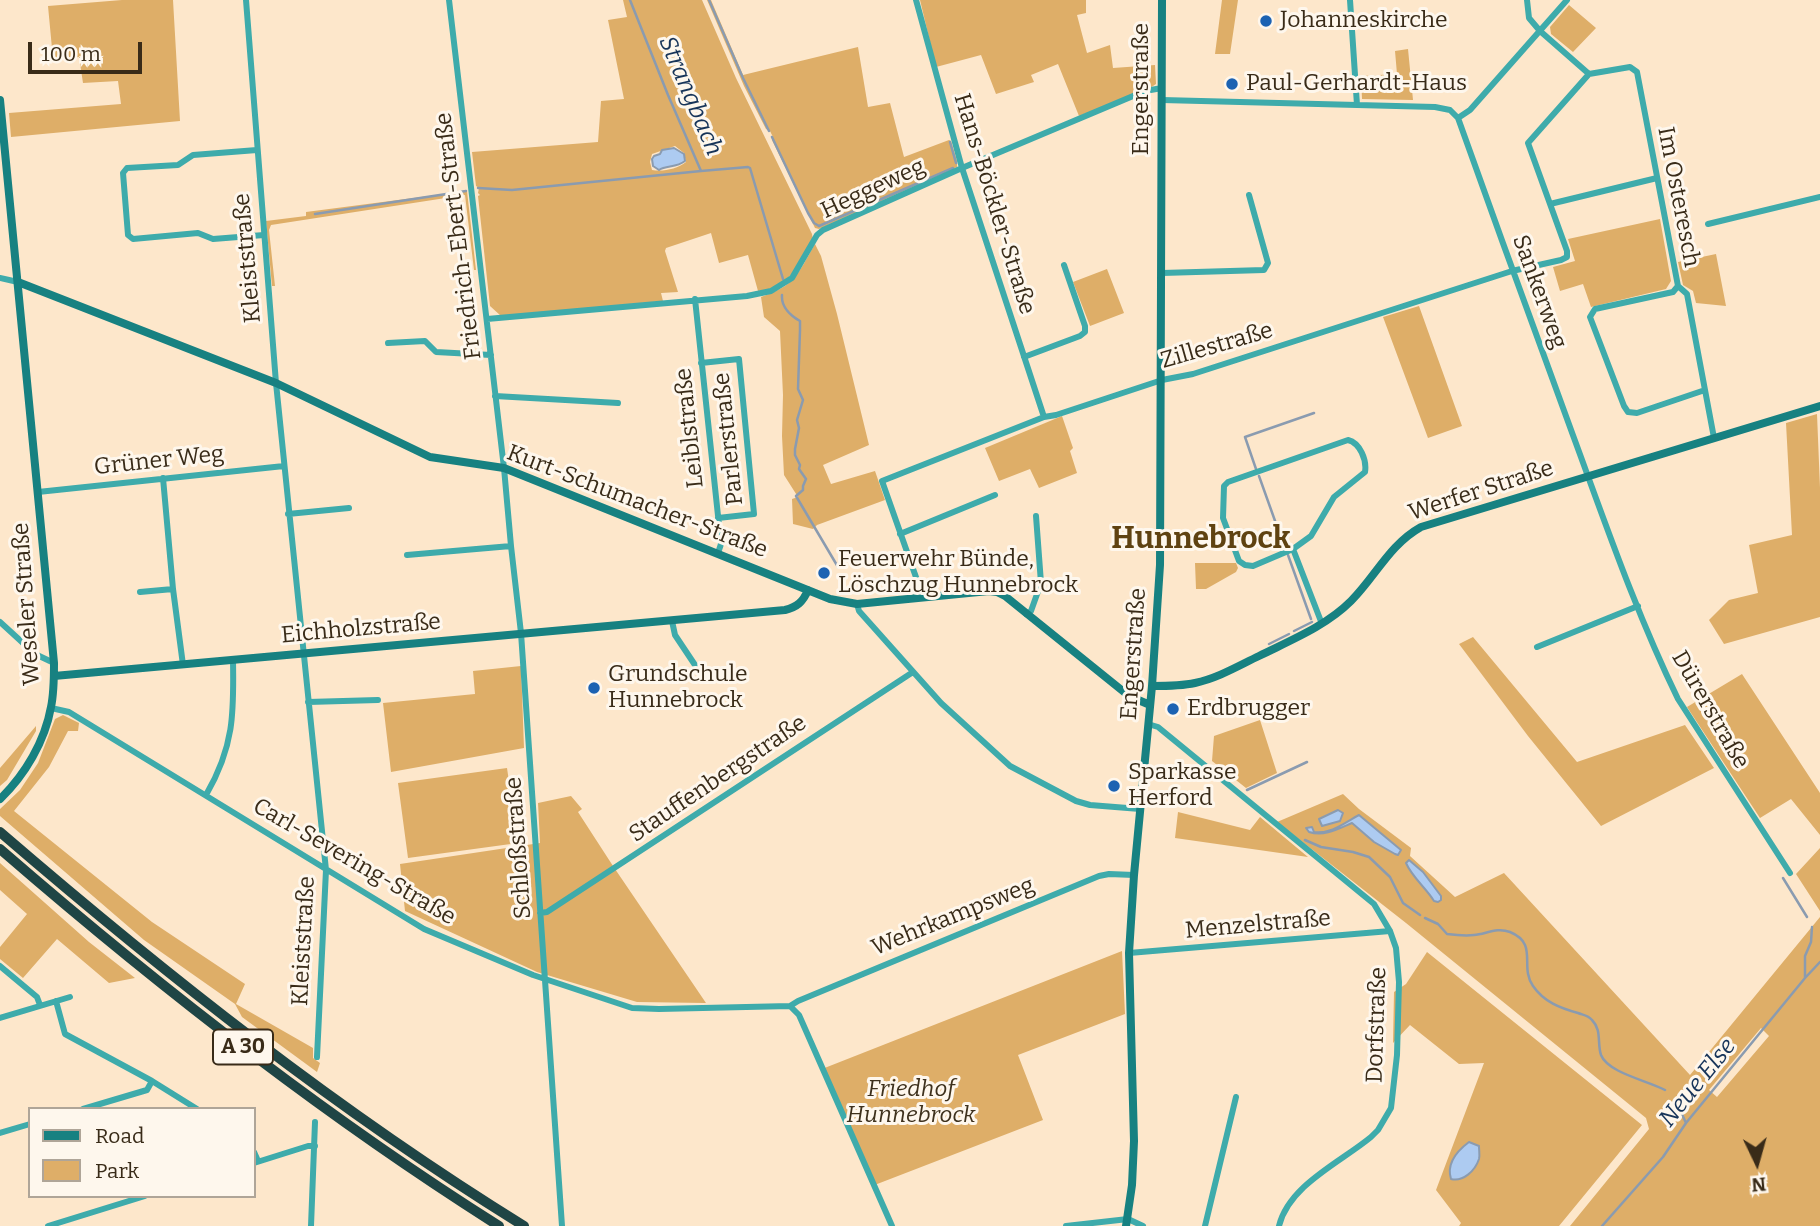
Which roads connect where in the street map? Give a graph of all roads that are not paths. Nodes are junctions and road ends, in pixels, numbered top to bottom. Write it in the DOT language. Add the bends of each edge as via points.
graph roads {
  1 [pos="246,0"];
  2 [pos="449,0"];
  3 [pos="916,0"];
  4 [pos="1162,0"];
  5 [pos="1350,0"];
  6 [pos="1527,0"];
  7 [pos="1567,0"];
  8 [pos="1540,31"];
  9 [pos="1589,74"];
  10 [pos="1162,88"];
  11 [pos="0,100"];
  12 [pos="1162,100"];
  13 [pos="1357,105"];
  14 [pos="1458,118"];
  15 [pos="257,150"];
  16 [pos="962,168"];
  17 [pos="1657,178"];
  18 [pos="1249,195"];
  19 [pos="1820,197"];
  20 [pos="1550,204"];
  21 [pos="1708,224"];
  22 [pos="264,235"];
  23 [pos="1064,265"];
  24 [pos="1512,271"];
  25 [pos="1161,273"];
  26 [pos="0,278"];
  27 [pos="18,282"];
  28 [pos="1678,286"];
  29 [pos="695,299"];
  30 [pos="486,319"];
  31 [pos="388,343"];
  32 [pos="491,355"];
  33 [pos="1024,357"];
  34 [pos="701,363"];
  35 [pos="1161,380"];
  36 [pos="276,383"];
  37 [pos="1705,390"];
  38 [pos="495,396"];
  39 [pos="618,403"];
  40 [pos="1820,406"];
  41 [pos="1044,417"];
  42 [pos="1714,438"];
  43 [pos="284,466"];
  44 [pos="504,468"];
  45 [pos="1588,477"];
  46 [pos="163,478"];
  47 [pos="38,492"];
  48 [pos="995,495"];
  49 [pos="349,508"];
  50 [pos="288,514"];
  51 [pos="1036,516"];
  52 [pos="718,519"];
  53 [pos="900,534"];
  54 [pos="511,546"];
  55 [pos="1293,549"];
  56 [pos="718,554"];
  57 [pos="407,555"];
  58 [pos="173,589"];
  59 [pos="808,590"];
  60 [pos="140,592"];
  61 [pos="923,597"];
  62 [pos="857,604"];
  63 [pos="1638,606"];
  64 [pos="1026,614"];
  65 [pos="672,621"];
  66 [pos="0,622"];
  67 [pos="1322,624"];
  68 [pos="521,633"];
  69 [pos="1536,648"];
  70 [pos="304,653"];
  71 [pos="233,660"];
  72 [pos="54,663"];
  73 [pos="183,665"];
  74 [pos="913,672"];
  75 [pos="54,676"];
  76 [pos="705,680"];
  77 [pos="1152,686"];
  78 [pos="378,700"];
  79 [pos="308,702"];
  80 [pos="1150,705"];
  81 [pos="51,708"];
  82 [pos="1148,724"];
  83 [pos="206,794"];
  84 [pos="0,799"];
  85 [pos="1140,808"];
  86 [pos="0,832"];
  87 [pos="0,849"];
  88 [pos="326,870"];
  89 [pos="1790,873"];
  90 [pos="1134,875"];
  91 [pos="540,913"];
  92 [pos="1390,931"];
  93 [pos="1129,953"];
  94 [pos="0,966"];
  95 [pos="547,981"];
  96 [pos="70,997"];
  97 [pos="56,1001"];
  98 [pos="40,1005"];
  99 [pos="790,1006"];
  100 [pos="0,1018"];
  101 [pos="317,1056"];
  102 [pos="152,1081"];
  103 [pos="1236,1097"];
  104 [pos="90,1107"];
  105 [pos="194,1107"];
  106 [pos="315,1122"];
  107 [pos="28,1125"];
  108 [pos="0,1133"];
  109 [pos="314,1146"];
  110 [pos="256,1162"];
  111 [pos="139,1198"];
  112 [pos="1127,1223"];
  113 [pos="48,1226"];
  114 [pos="311,1226"];
  115 [pos="499,1226"];
  116 [pos="524,1226"];
  117 [pos="562,1226"];
  118 [pos="892,1226"];
  119 [pos="1066,1226"];
  120 [pos="1143,1226"];
  121 [pos="1205,1226"];
  122 [pos="1279,1226"];
  1 -- 15 [label="street, Kleiststraße"];
  2 -- 30 [label="street, Friedrich-Ebert-Straße"];
  3 -- 16 [label="street, Hans-Böckler-Straße"];
  4 -- 10 [label="street, Engerstraße"];
  5 -- 13 [label="street"];
  6 -- 8 [label="street" via="1529,18"];
  7 -- 8 [label="street"];
  8 -- 9 [label="street"];
  8 -- 14 [label="street"];
  9 -- 17 [label="street, Im Osteresch" via="1630,67 1637,72"];
  9 -- 20 [label="street" via="1528,143"];
  10 -- 12 [label="street, Engerstraße"];
  10 -- 16 [label="street, Heggeweg" via="1145,91"];
  11 -- 27 [label="street, Weseler Straße"];
  12 -- 13 [label="street"];
  12 -- 25 [label="street, Engerstraße"];
  13 -- 14 [label="street" via="1435,107 1450,110"];
  14 -- 24 [label="street, Sankerweg"];
  15 -- 22 [label="street, Kleiststraße"];
  15 -- 22 [label="street" via="192,155 178,165 127,168 123,173 128,234 133,239 198,233 213,239"];
  16 -- 29 [label="street, Heggeweg" via="823,230 792,278 771,291"];
  16 -- 33 [label="street, Hans-Böckler-Straße"];
  17 -- 20 [label="street"];
  17 -- 28 [label="street, Im Osteresch"];
  18 -- 25 [label="street" via="1268,263 1264,270"];
  19 -- 21 [label="street"];
  20 -- 24 [label="street, Zillestraße" via="1567,257"];
  22 -- 36 [label="street, Kleiststraße"];
  23 -- 33 [label="street" via="1085,332"];
  24 -- 35 [label="street, Zillestraße" via="1193,374"];
  24 -- 45 [label="street, Sankerweg"];
  25 -- 35 [label="street, Engerstraße"];
  26 -- 27 [label="street"];
  27 -- 36 [label="street, Kurt-Schumacher-Straße"];
  27 -- 47 [label="street, Weseler Straße"];
  28 -- 37 [label="street, Im Osteresch" via="1687,294"];
  28 -- 37 [label="street" via="1673,292 1595,309 1590,317 1628,412"];
  29 -- 30 [label="street, Heggeweg"];
  29 -- 34 [label="street, Leiblstraße"];
  30 -- 32 [label="street, Friedrich-Ebert-Straße"];
  31 -- 32 [label="street" via="425,341 436,352"];
  32 -- 38 [label="street, Friedrich-Ebert-Straße"];
  33 -- 41 [label="street, Hans-Böckler-Straße"];
  34 -- 52 [label="street, Leiblstraße"];
  34 -- 52 [label="street, Parlerstraße" via="738,359 754,514"];
  35 -- 41 [label="street, Zillestraße"];
  35 -- 77 [label="street, Engerstraße" via="1160,565"];
  36 -- 43 [label="street, Kleiststraße"];
  36 -- 44 [label="street, Kurt-Schumacher-Straße" via="430,457"];
  37 -- 42 [label="street, Im Osteresch"];
  38 -- 39 [label="street"];
  38 -- 44 [label="street, Friedrich-Ebert-Straße"];
  40 -- 42 [label="street, Werfer Straße"];
  41 -- 53 [label="street, Zillestraße" via="882,481"];
  42 -- 45 [label="street, Werfer Straße"];
  43 -- 46 [label="street, Grüner Weg"];
  43 -- 50 [label="street, Kleiststraße"];
  44 -- 54 [label="street, Schloßstraße"];
  44 -- 56 [label="street, Kurt-Schumacher-Straße"];
  45 -- 63 [label="street, Dürerstraße"];
  45 -- 67 [label="street, Werfer Straße" via="1421,527 1398,543 1351,601"];
  46 -- 47 [label="street, Grüner Weg"];
  46 -- 58 [label="street"];
  47 -- 72 [label="street, Weseler Straße"];
  48 -- 53 [label="street"];
  49 -- 50 [label="street"];
  50 -- 70 [label="street, Kleiststraße"];
  51 -- 64 [label="street" via="1041,583"];
  52 -- 56 [label="street, Leiblstraße"];
  53 -- 61 [label="street"];
  54 -- 57 [label="street"];
  54 -- 68 [label="street, Schloßstraße"];
  55 -- 55 [label="street" via="1311,536 1334,497 1365,471 1354,441 1224,486 1223,518 1239,561 1253,566"];
  55 -- 67 [label="street"];
  56 -- 59 [label="street, Kurt-Schumacher-Straße"];
  58 -- 60 [label="street"];
  58 -- 73 [label="street"];
  59 -- 62 [label="street, Kurt-Schumacher-Straße"];
  59 -- 65 [label="street, Eichholzstraße" via="800,603 785,610"];
  61 -- 62 [label="street, Kurt-Schumacher-Straße"];
  61 -- 64 [label="street, Kurt-Schumacher-Straße" via="997,592"];
  62 -- 74 [label="street"];
  63 -- 69 [label="street"];
  63 -- 89 [label="street, Dürerstraße" via="1678,699"];
  64 -- 80 [label="street, Kurt-Schumacher-Straße" via="1129,696"];
  65 -- 68 [label="street, Eichholzstraße"];
  65 -- 76 [label="street" via="675,635"];
  66 -- 72 [label="street" via="35,654"];
  67 -- 77 [label="street, Werfer Straße" via="1216,677"];
  68 -- 70 [label="street, Eichholzstraße"];
  68 -- 91 [label="street, Schloßstraße"];
  70 -- 71 [label="street, Eichholzstraße"];
  70 -- 79 [label="street, Kleiststraße"];
  71 -- 73 [label="street, Eichholzstraße"];
  71 -- 83 [label="street" via="229,742"];
  72 -- 75 [label="street, Weseler Straße"];
  73 -- 75 [label="street, Eichholzstraße"];
  74 -- 85 [label="street" via="1010,766 1076,802"];
  74 -- 91 [label="street, Stauffenbergstraße" via="618,867"];
  75 -- 81 [label="street, Weseler Straße"];
  77 -- 80 [label="street, Engerstraße"];
  78 -- 79 [label="street"];
  79 -- 88 [label="street, Kleiststraße"];
  80 -- 82 [label="street, Engerstraße"];
  81 -- 83 [label="street, Carl-Severing-Straße" via="69,712"];
  81 -- 84 [label="street, Weseler Straße" via="37,748"];
  82 -- 85 [label="street, Engerstraße"];
  82 -- 92 [label="street, Dorfstraße" via="1158,727 1374,904"];
  83 -- 88 [label="street, Carl-Severing-Straße"];
  85 -- 90 [label="street, Engerstraße"];
  86 -- 116 [label="highway, A 30" via="183,985 284,1062"];
  87 -- 115 [label="highway, A 30" via="277,1073"];
  88 -- 95 [label="street, Carl-Severing-Straße" via="424,929"];
  88 -- 101 [label="street, Kleiststraße"];
  90 -- 93 [label="street, Engerstraße"];
  90 -- 99 [label="street, Wehrkampsweg" via="1099,876"];
  91 -- 95 [label="street, Schloßstraße"];
  92 -- 93 [label="street, Menzelstraße"];
  92 -- 122 [label="street, Dorfstraße" via="1399,982 1391,1108 1371,1137 1304,1187"];
  93 -- 112 [label="street, Engerstraße" via="1134,1141"];
  94 -- 98 [label="street" via="37,997"];
  95 -- 99 [label="street, Carl-Severing-Straße" via="632,1008"];
  95 -- 117 [label="street, Schloßstraße"];
  96 -- 97 [label="street"];
  97 -- 98 [label="street"];
  97 -- 102 [label="street" via="65,1034"];
  98 -- 100 [label="street"];
  99 -- 118 [label="street" via="799,1015"];
  102 -- 104 [label="street" via="147,1090"];
  102 -- 105 [label="street"];
  103 -- 121 [label="street"];
  106 -- 109 [label="street"];
  107 -- 108 [label="street"];
  109 -- 110 [label="street"];
  109 -- 114 [label="street"];
  111 -- 113 [label="street"];
  112 -- 119 [label="street"];
  112 -- 120 [label="street"];
}
